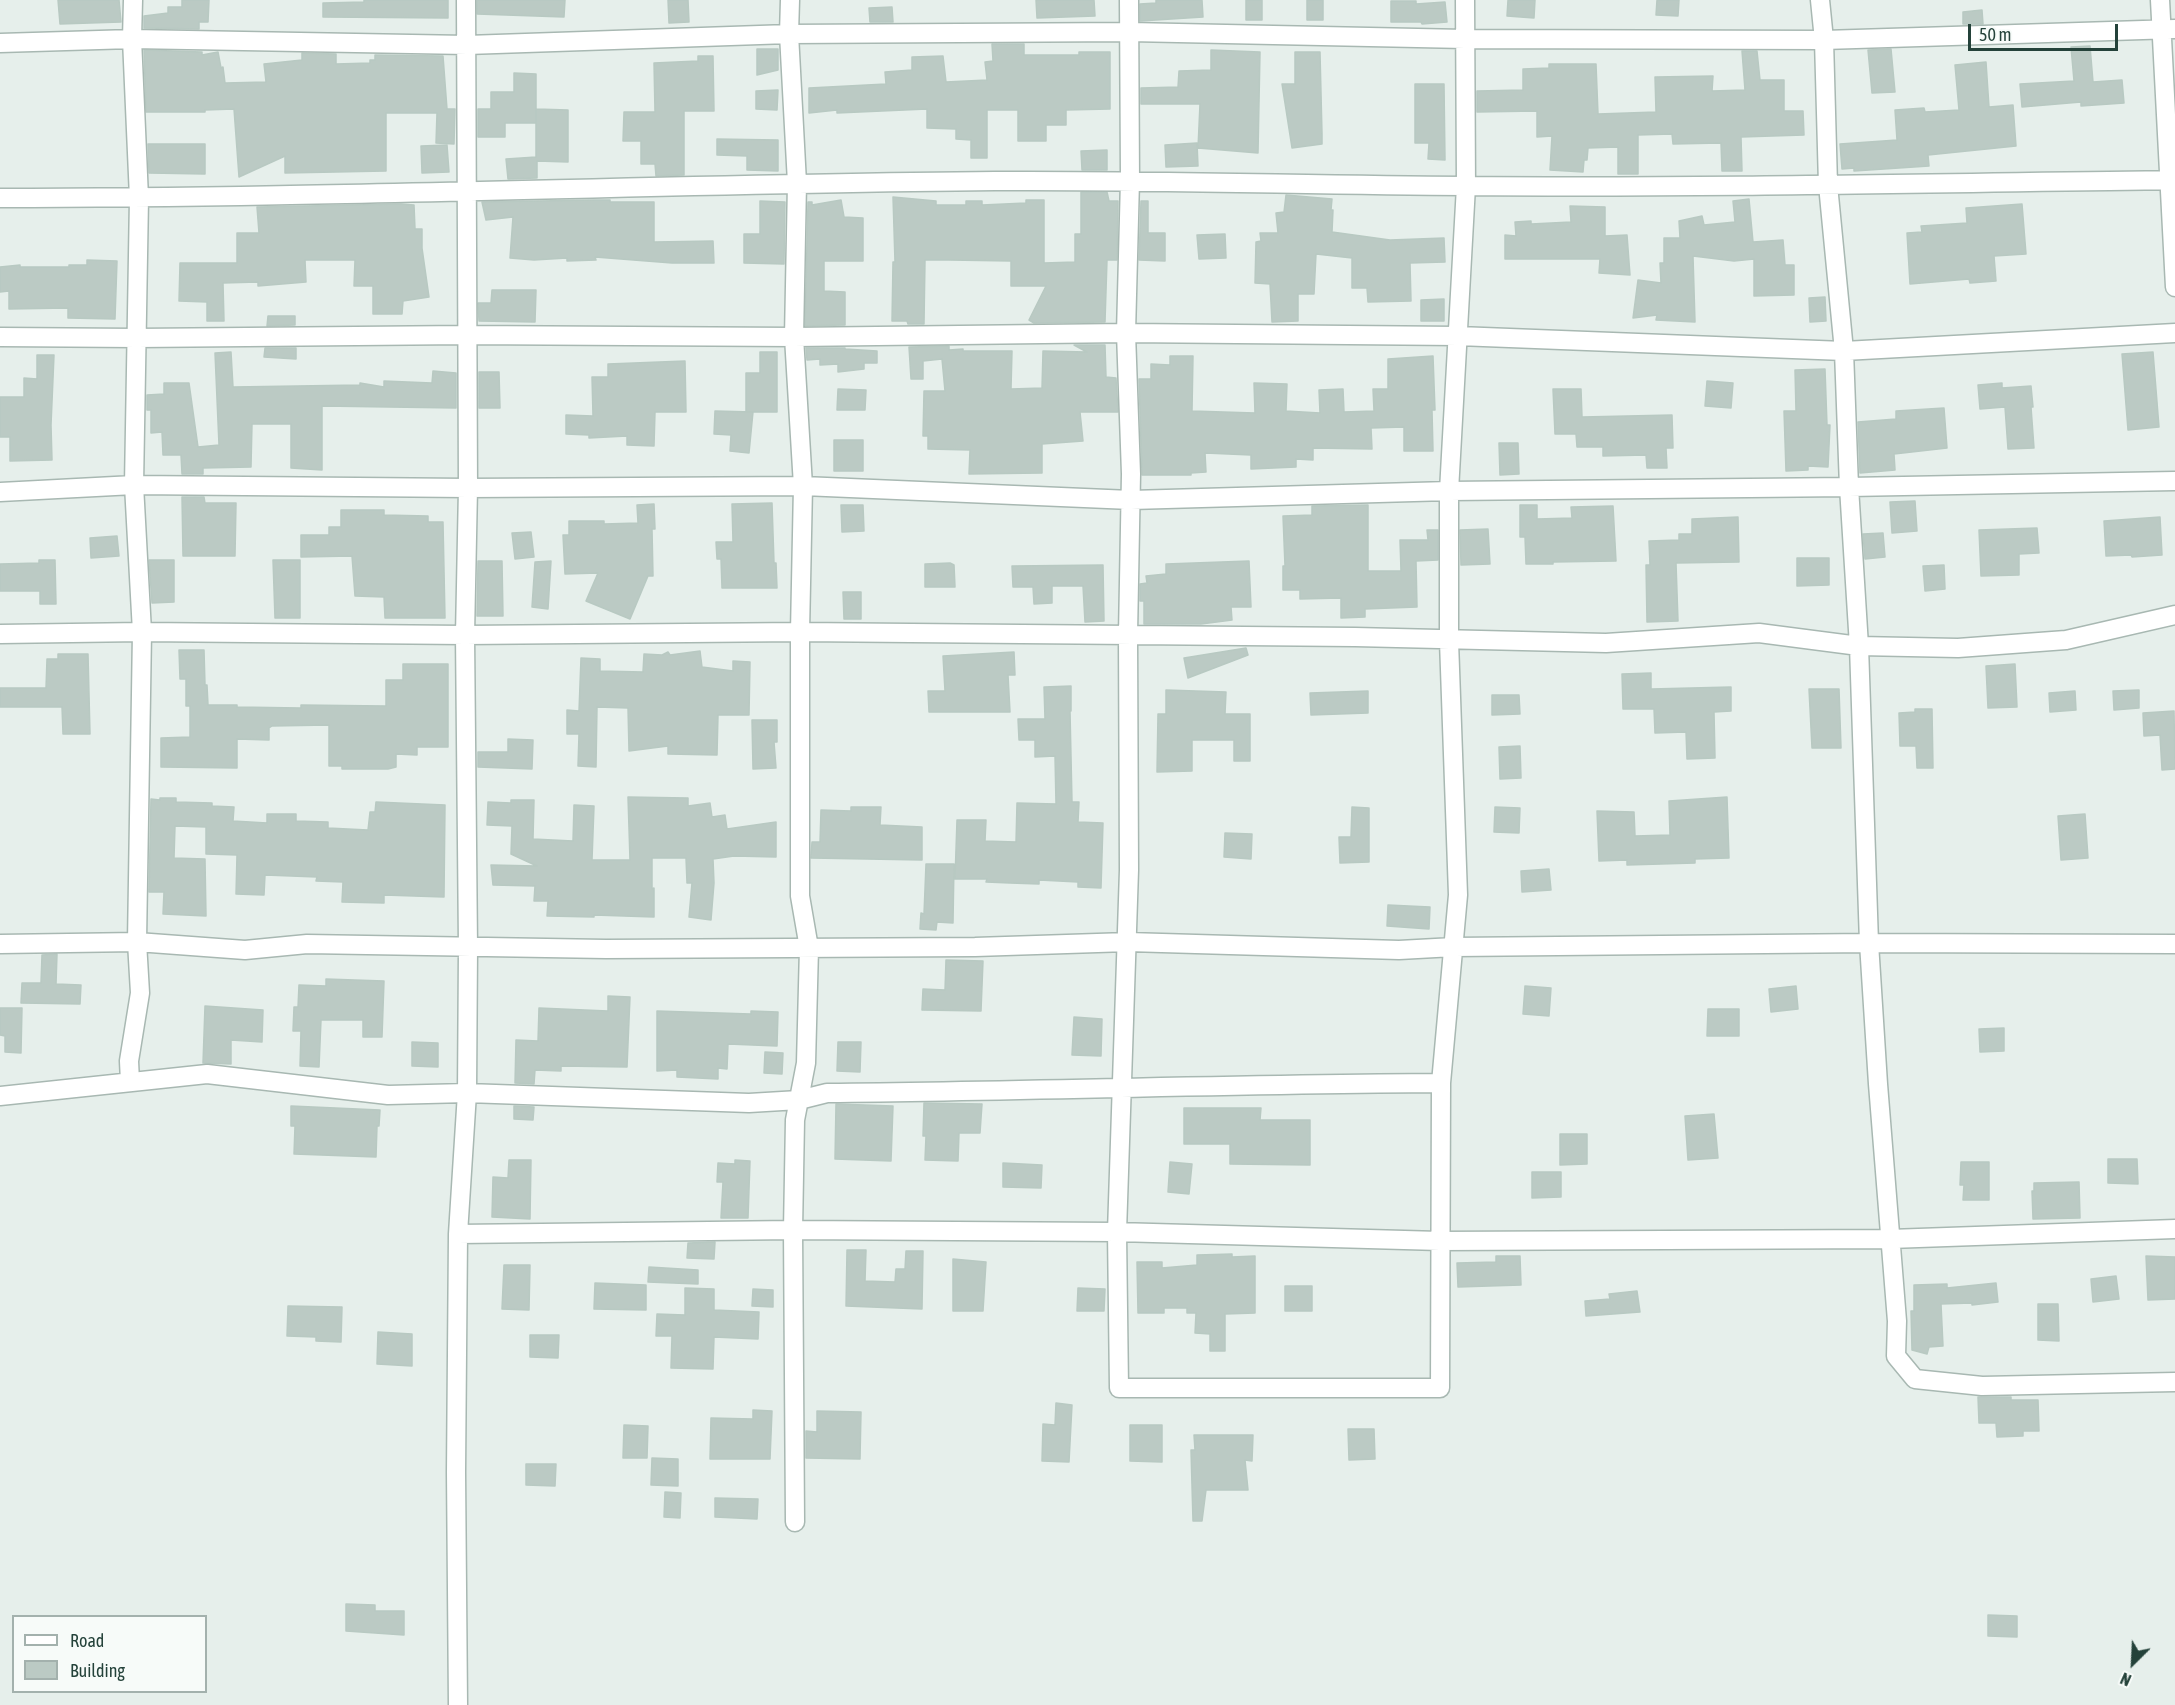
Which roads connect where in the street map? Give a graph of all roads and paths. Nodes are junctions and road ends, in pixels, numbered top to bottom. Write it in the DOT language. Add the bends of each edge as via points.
graph roads {
  1 [pos="133,0"];
  2 [pos="466,0"];
  3 [pos="790,0"];
  4 [pos="1129,0"];
  5 [pos="1465,0"];
  6 [pos="1820,0"];
  7 [pos="2160,0"];
  8 [pos="2168,29"];
  9 [pos="1130,33"];
  10 [pos="789,34"];
  11 [pos="132,39"];
  12 [pos="1465,39"];
  13 [pos="1824,40"];
  14 [pos="0,42"];
  15 [pos="467,45"];
  16 [pos="1130,180"];
  17 [pos="2172,180"];
  18 [pos="797,183"];
  19 [pos="1828,185"];
  20 [pos="1466,186"];
  21 [pos="466,190"];
  22 [pos="0,198"];
  23 [pos="139,198"];
  24 [pos="2175,287"];
  25 [pos="1126,333"];
  26 [pos="2175,333"];
  27 [pos="466,335"];
  28 [pos="0,336"];
  29 [pos="1458,336"];
  30 [pos="794,337"];
  31 [pos="137,338"];
  32 [pos="1844,351"];
  33 [pos="2175,481"];
  34 [pos="134,485"];
  35 [pos="803,486"];
  36 [pos="468,488"];
  37 [pos="1849,488"];
  38 [pos="1449,491"];
  39 [pos="0,492"];
  40 [pos="1131,500"];
  41 [pos="2175,615"];
  42 [pos="142,632"];
  43 [pos="800,632"];
  44 [pos="0,634"];
  45 [pos="465,635"];
  46 [pos="1128,635"];
  47 [pos="1449,641"];
  48 [pos="1859,646"];
  49 [pos="136,942"];
  50 [pos="1128,942"];
  51 [pos="1869,943"];
  52 [pos="0,944"];
  53 [pos="2175,944"];
  54 [pos="1454,947"];
  55 [pos="468,948"];
  56 [pos="809,948"];
  57 [pos="130,1082"];
  58 [pos="1441,1083"];
  59 [pos="1122,1089"];
  60 [pos="467,1093"];
  61 [pos="0,1096"];
  62 [pos="799,1100"];
  63 [pos="2175,1229"];
  64 [pos="793,1230"];
  65 [pos="1117,1232"];
  66 [pos="458,1234"];
  67 [pos="1890,1239"];
  68 [pos="1440,1241"];
  69 [pos="2175,1382"];
  70 [pos="795,1522"];
  71 [pos="458,1705"];
  1 -- 11 [label="street"];
  2 -- 15 [label="street"];
  3 -- 10 [label="street"];
  4 -- 9 [label="street"];
  5 -- 12 [label="street"];
  6 -- 13 [label="street"];
  7 -- 8 [label="street"];
  8 -- 13 [label="street"];
  8 -- 17 [label="street"];
  9 -- 10 [label="street"];
  9 -- 12 [label="street"];
  9 -- 16 [label="street"];
  10 -- 15 [label="street"];
  10 -- 18 [label="street"];
  11 -- 14 [label="street"];
  11 -- 15 [label="street"];
  11 -- 23 [label="street"];
  12 -- 13 [label="street"];
  12 -- 20 [label="street"];
  13 -- 19 [label="street"];
  15 -- 21 [label="street"];
  16 -- 18 [label="street"];
  16 -- 20 [label="street"];
  16 -- 25 [label="street"];
  17 -- 19 [label="street"];
  17 -- 24 [label="street"];
  18 -- 21 [label="street"];
  18 -- 30 [label="street"];
  19 -- 20 [label="street"];
  19 -- 32 [label="street"];
  20 -- 29 [label="street"];
  21 -- 23 [label="street"];
  21 -- 27 [label="street"];
  22 -- 23 [label="street"];
  23 -- 31 [label="street"];
  25 -- 29 [label="street"];
  25 -- 30 [label="street"];
  25 -- 40 [label="street"];
  26 -- 32 [label="street"];
  27 -- 30 [label="street"];
  27 -- 31 [label="street"];
  27 -- 36 [label="street"];
  28 -- 31 [label="street"];
  29 -- 32 [label="street"];
  29 -- 38 [label="street"];
  30 -- 35 [label="street"];
  31 -- 34 [label="street"];
  32 -- 37 [label="street"];
  33 -- 37 [label="street"];
  34 -- 36 [label="street"];
  34 -- 39 [label="street"];
  34 -- 42 [label="street"];
  35 -- 36 [label="street"];
  35 -- 40 [label="street"];
  35 -- 43 [label="street"];
  36 -- 45 [label="street"];
  37 -- 38 [label="street"];
  37 -- 48 [label="street"];
  38 -- 40 [label="street"];
  38 -- 47 [label="street"];
  40 -- 46 [label="street"];
  41 -- 48 [label="street" via="2066,640 1958,648"];
  42 -- 44 [label="street"];
  42 -- 45 [label="street"];
  42 -- 49 [label="street"];
  43 -- 45 [label="street"];
  43 -- 46 [label="street"];
  43 -- 56 [label="street" via="800,896"];
  45 -- 55 [label="street"];
  46 -- 47 [label="street"];
  46 -- 50 [label="street"];
  47 -- 48 [label="street" via="1606,643 1759,633"];
  47 -- 54 [label="street" via="1458,895"];
  48 -- 51 [label="street"];
  49 -- 52 [label="street"];
  49 -- 55 [label="street" via="245,950 307,944"];
  49 -- 57 [label="street" via="140,993 129,1061"];
  50 -- 54 [label="street" via="1399,950"];
  50 -- 56 [label="street"];
  50 -- 59 [label="street"];
  51 -- 53 [label="street"];
  51 -- 54 [label="street"];
  51 -- 67 [label="street"];
  54 -- 58 [label="street"];
  55 -- 56 [label="street"];
  55 -- 60 [label="street"];
  56 -- 62 [label="street" via="806,1063"];
  57 -- 60 [label="street" via="207,1074 388,1095"];
  57 -- 61 [label="street"];
  58 -- 59 [label="street"];
  58 -- 68 [label="street"];
  59 -- 62 [label="street" via="827,1094"];
  59 -- 65 [label="street"];
  60 -- 62 [label="street" via="749,1103"];
  60 -- 66 [label="street"];
  62 -- 64 [label="street" via="795,1120"];
  63 -- 67 [label="street"];
  64 -- 65 [label="street"];
  64 -- 66 [label="street"];
  64 -- 70 [label="street"];
  65 -- 68 [label="street"];
  65 -- 68 [label="street" via="1119,1389 1440,1388"];
  66 -- 71 [label="street"];
  67 -- 68 [label="street"];
  67 -- 69 [label="street" via="1896,1356 1915,1379 1982,1386"];
}
